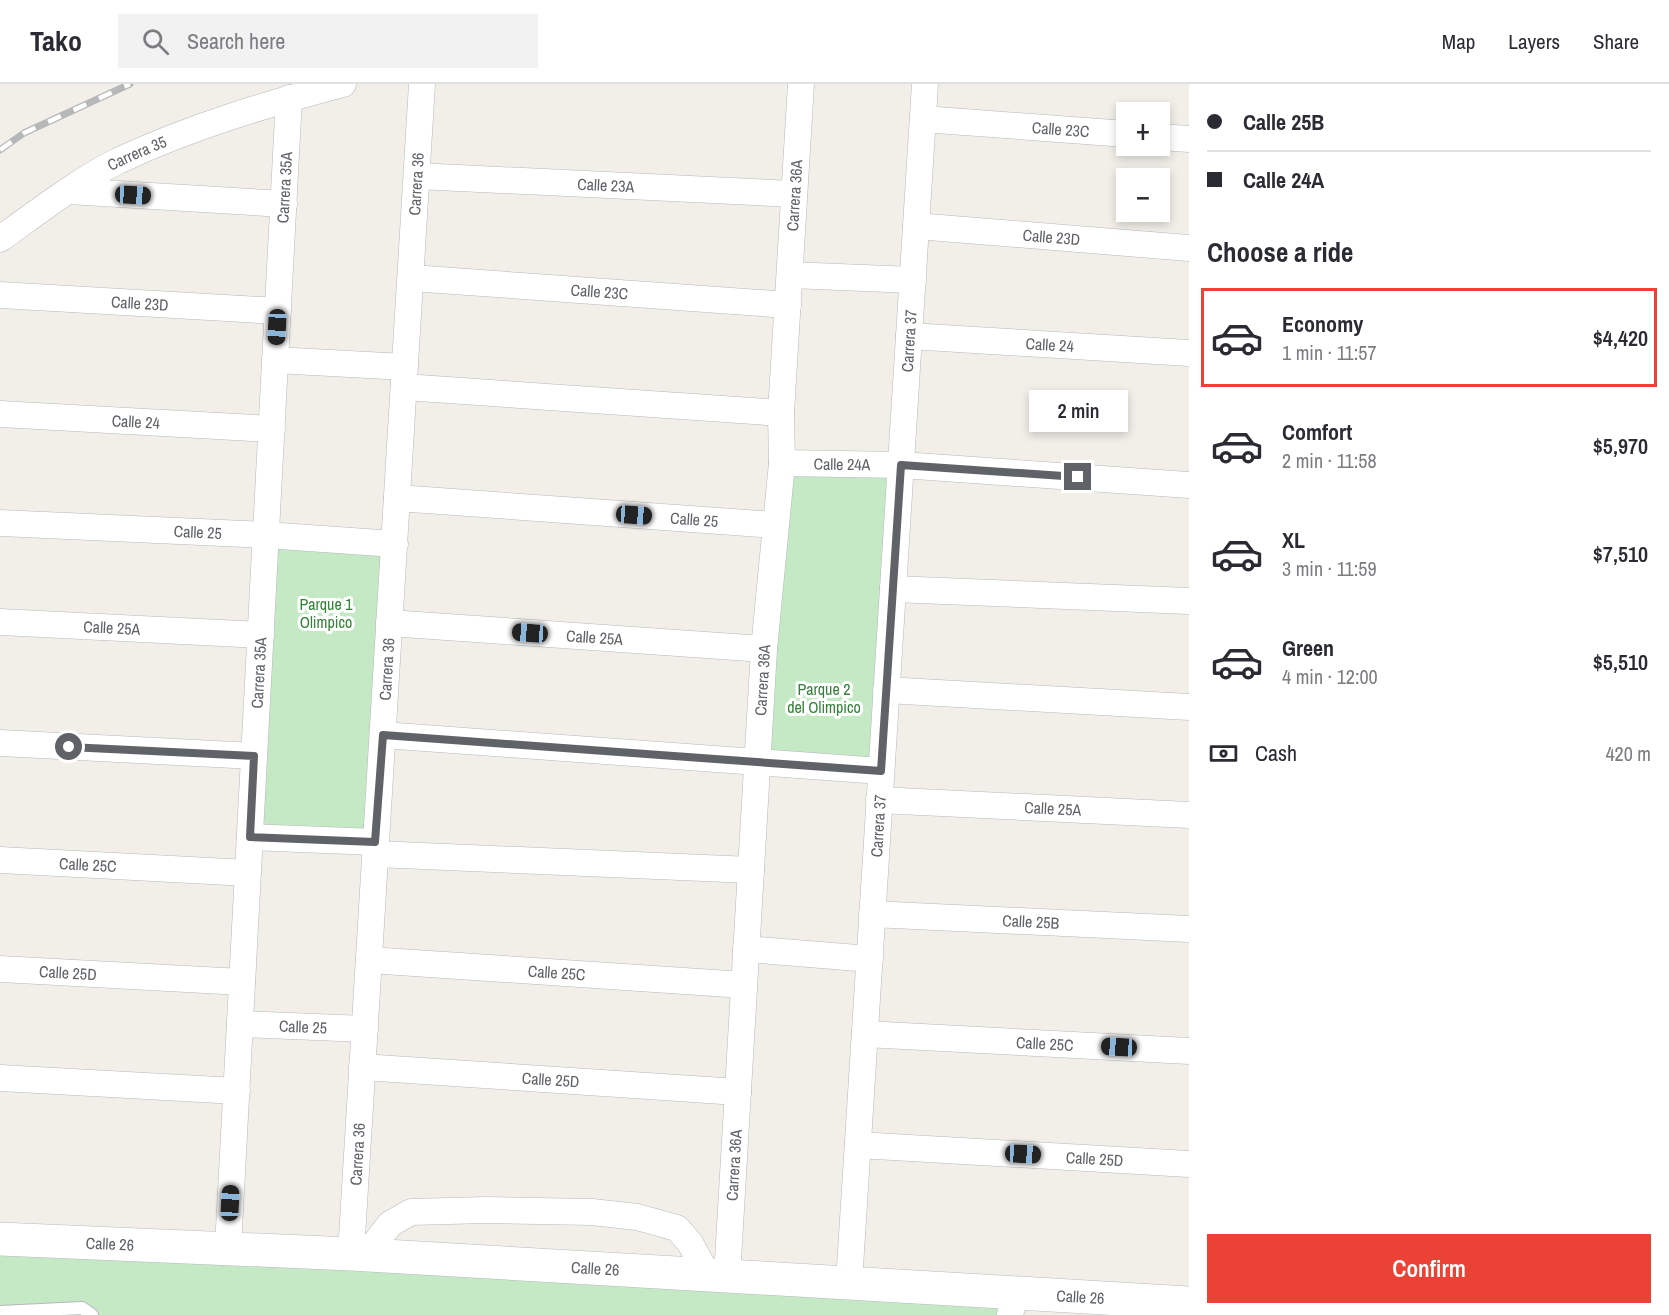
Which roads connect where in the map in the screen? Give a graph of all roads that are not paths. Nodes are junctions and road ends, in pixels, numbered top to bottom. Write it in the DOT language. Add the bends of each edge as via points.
graph roads {
  1 [pos="344,84"];
  2 [pos="422,84"];
  3 [pos="794,84"];
  4 [pos="925,84"];
  5 [pos="281,91"];
  6 [pos="923,119"];
  7 [pos="1116,133"];
  8 [pos="1170,138"];
  9 [pos="1189,139"];
  10 [pos="417,176"];
  11 [pos="68,191"];
  12 [pos="794,194"];
  13 [pos="284,204"];
  14 [pos="916,226"];
  15 [pos="0,239"];
  16 [pos="1189,248"];
  17 [pos="790,275"];
  18 [pos="411,278"];
  19 [pos="913,280"];
  20 [pos="0,295"];
  21 [pos="788,304"];
  22 [pos="278,311"];
  23 [pos="909,336"];
  24 [pos="1189,353"];
  25 [pos="275,360"];
  26 [pos="405,377"];
  27 [pos="781,413"];
  28 [pos="0,414"];
  29 [pos="272,429"];
  30 [pos="782,463"];
  31 [pos="901,465"];
  32 [pos="1189,485"];
  33 [pos="397,498"];
  34 [pos="0,523"];
  35 [pos="775,525"];
  36 [pos="266,535"];
  37 [pos="394,544"];
  38 [pos="893,589"];
  39 [pos="1189,601"];
  40 [pos="0,622"];
  41 [pos="389,623"];
  42 [pos="261,635"];
  43 [pos="764,649"];
  44 [pos="886,690"];
  45 [pos="1189,707"];
  46 [pos="383,735"];
  47 [pos="0,743"];
  48 [pos="254,756"];
  49 [pos="757,760"];
  50 [pos="881,771"];
  51 [pos="879,800"];
  52 [pos="1189,815"];
  53 [pos="250,837"];
  54 [pos="375,848"];
  55 [pos="0,860"];
  56 [pos="751,870"];
  57 [pos="248,873"];
  58 [pos="872,914"];
  59 [pos="1189,929"];
  60 [pos="746,949"];
  61 [pos="870,959"];
  62 [pos="369,960"];
  63 [pos="0,969"];
  64 [pos="243,982"];
  65 [pos="744,985"];
  66 [pos="240,1024"];
  67 [pos="365,1029"];
  68 [pos="865,1034"];
  69 [pos="1189,1051"];
  70 [pos="362,1067"];
  71 [pos="0,1078"];
  72 [pos="237,1091"];
  73 [pos="738,1092"];
  74 [pos="858,1145"];
  75 [pos="1189,1164"];
  76 [pos="0,1239"];
  77 [pos="228,1248"];
  78 [pos="359,1254"];
  79 [pos="717,1276"];
  80 [pos="849,1283"];
  81 [pos="1189,1303"];
  82 [pos="1013,1304"];
  83 [pos="0,1312"];
  84 [pos="92,1315"];
  1 -- 5 [label="street, Carrera 35"];
  2 -- 10 [label="street, Carrera 36"];
  3 -- 12 [label="street, Carrera 36A"];
  4 -- 6 [label="street, Carrera 37"];
  5 -- 11 [label="street, Carrera 35" via="128,158"];
  5 -- 13 [label="street, Carrera 35A"];
  6 -- 7 [label="street, Calle 23C"];
  6 -- 14 [label="street, Carrera 37"];
  8 -- 9 [label="street"];
  10 -- 12 [label="street, Calle 23A"];
  10 -- 18 [label="street, Carrera 36"];
  11 -- 13 [label="street"];
  11 -- 15 [label="street, Carrera 35"];
  12 -- 17 [label="street, Carrera 36A"];
  13 -- 22 [label="street, Carrera 35A"];
  14 -- 16 [label="street, Calle 23D"];
  14 -- 19 [label="street, Carrera 37"];
  17 -- 19 [label="street"];
  17 -- 21 [label="street, Carrera 36A"];
  18 -- 21 [label="street, Calle 23C"];
  18 -- 26 [label="street, Carrera 36"];
  19 -- 23 [label="street, Carrera 37"];
  20 -- 22 [label="street, Calle 23D"];
  21 -- 27 [label="street, Carrera 36A"];
  22 -- 25 [label="street, Carrera 35A"];
  23 -- 24 [label="street, Calle 24"];
  23 -- 31 [label="street, Carrera 37"];
  25 -- 26 [label="street"];
  25 -- 29 [label="street, Carrera 35A"];
  26 -- 27 [label="street"];
  26 -- 33 [label="street, Carrera 36"];
  27 -- 30 [label="street, Carrera 36A"];
  28 -- 29 [label="street, Calle 24"];
  29 -- 36 [label="street, Carrera 35A"];
  30 -- 31 [label="street, Calle 24A"];
  30 -- 35 [label="street, Carrera 36A"];
  31 -- 32 [label="street, Calle 24A"];
  31 -- 38 [label="street, Carrera 37"];
  33 -- 35 [label="street, Calle 25"];
  33 -- 37 [label="street, Carrera 36"];
  34 -- 36 [label="street, Calle 25"];
  35 -- 43 [label="street, Carrera 36A"];
  36 -- 37 [label="street, Calle 25"];
  36 -- 42 [label="street, Carrera 35A"];
  37 -- 41 [label="street, Carrera 36"];
  38 -- 39 [label="street"];
  38 -- 44 [label="street, Carrera 37"];
  40 -- 42 [label="street, Calle 25A"];
  41 -- 43 [label="street, Calle 25A"];
  41 -- 46 [label="street, Carrera 36"];
  42 -- 48 [label="street, Carrera 35A"];
  43 -- 49 [label="street, Carrera 36A"];
  44 -- 45 [label="street"];
  44 -- 50 [label="street, Carrera 37"];
  46 -- 49 [label="street"];
  46 -- 54 [label="street, Carrera 36"];
  47 -- 48 [label="street"];
  48 -- 53 [label="street, Carrera 35A"];
  49 -- 50 [label="street"];
  49 -- 56 [label="street, Carrera 36A"];
  50 -- 51 [label="street, Carrera 37"];
  51 -- 52 [label="street, Calle 25A"];
  51 -- 58 [label="street, Carrera 37"];
  53 -- 54 [label="street"];
  53 -- 57 [label="street, Carrera 35A"];
  54 -- 56 [label="street"];
  54 -- 62 [label="street, Carrera 36"];
  55 -- 57 [label="street, Calle 25C"];
  56 -- 60 [label="street, Carrera 36A"];
  57 -- 64 [label="street, Carrera 35A"];
  58 -- 59 [label="street, Calle 25B"];
  58 -- 61 [label="street, Carrera 37"];
  60 -- 61 [label="street"];
  60 -- 65 [label="street, Carrera 36A"];
  61 -- 68 [label="street, Carrera 37"];
  62 -- 65 [label="street, Calle 25C"];
  62 -- 67 [label="street, Carrera 36"];
  63 -- 64 [label="street, Calle 25D"];
  64 -- 66 [label="street, Carrera 35A"];
  65 -- 73 [label="street, Carrera 36A"];
  66 -- 67 [label="street, Calle 25"];
  66 -- 72 [label="street, Carrera 35A"];
  67 -- 70 [label="street, Carrera 36"];
  68 -- 69 [label="street, Calle 25C"];
  68 -- 74 [label="street, Carrera 37"];
  70 -- 73 [label="street, Calle 25D"];
  70 -- 78 [label="street, Carrera 36"];
  71 -- 72 [label="street"];
  72 -- 77 [label="street, Carrera 35A"];
  73 -- 79 [label="street, Carrera 36A"];
  74 -- 75 [label="street, Calle 25D"];
  74 -- 80 [label="street, Carrera 37"];
  76 -- 77 [label="street, Calle 26"];
  77 -- 78 [label="street, Calle 26"];
  78 -- 79 [label="street, Calle 26"];
  78 -- 79 [label="street" via="390,1224 411,1212 592,1212 637,1217 677,1228"];
  79 -- 80 [label="street, Calle 26"];
  80 -- 82 [label="street, Calle 26"];
  81 -- 82 [label="street, Calle 26"];
  83 -- 84 [label="lane" via="82,1308"];
}
